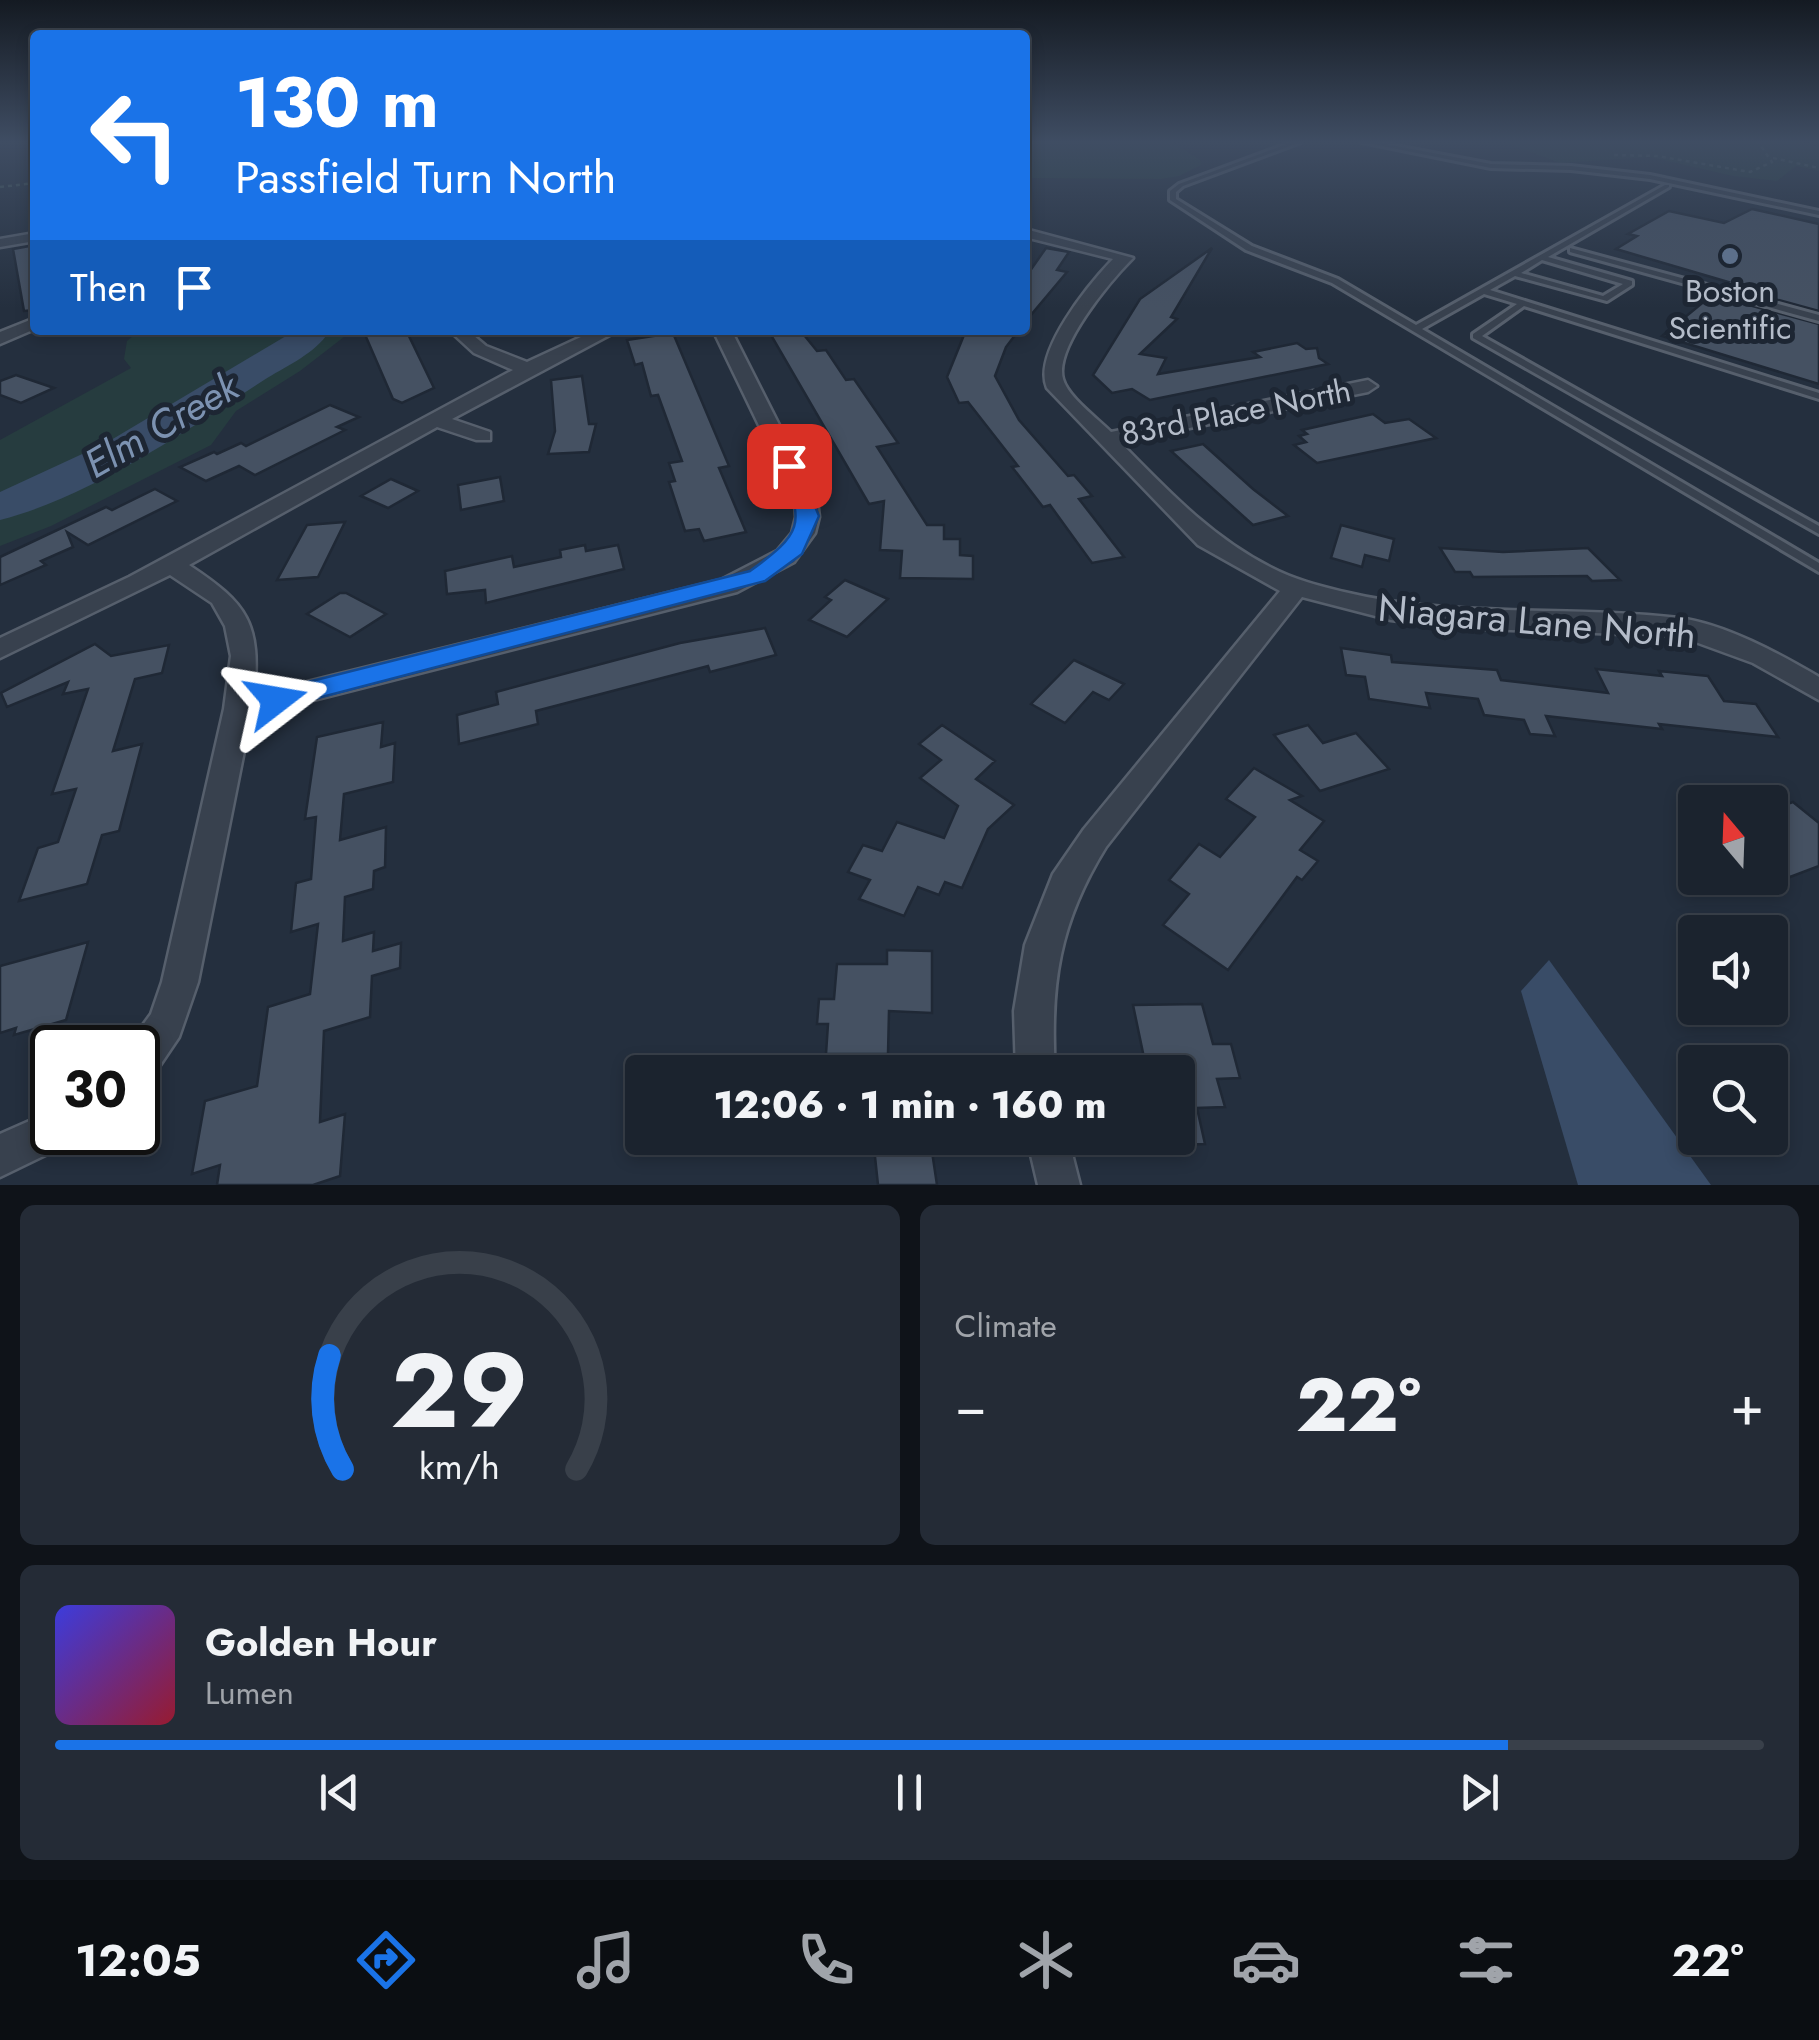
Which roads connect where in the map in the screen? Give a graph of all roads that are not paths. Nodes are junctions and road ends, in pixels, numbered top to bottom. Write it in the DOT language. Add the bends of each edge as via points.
graph roads {
  1 [pos="1173,197"];
  2 [pos="1647,197"];
  3 [pos="1743,197"];
  4 [pos="1819,213"];
  5 [pos="1030,234"];
  6 [pos="30,237"];
  7 [pos="0,242"];
  8 [pos="1573,250"];
  9 [pos="1540,257"];
  10 [pos="1514,273"];
  11 [pos="1484,291"];
  12 [pos="1522,304"];
  13 [pos="1819,318"];
  14 [pos="30,325"];
  15 [pos="1416,329"];
  16 [pos="461,335"];
  17 [pos="599,335"];
  18 [pos="724,335"];
  19 [pos="0,339"];
  20 [pos="528,369"];
  21 [pos="1368,386"];
  22 [pos="1819,396"];
  23 [pos="436,420"];
  24 [pos="483,436"];
  25 [pos="1105,439"];
  26 [pos="1819,530"];
  27 [pos="170,564"];
  28 [pos="1819,568"];
  29 [pos="1296,588"];
  30 [pos="0,650"];
  31 [pos="1819,690"];
  32 [pos="238,709"];
  33 [pos="160,1032"];
  34 [pos="1034,1055"];
  35 [pos="30,1142"];
  36 [pos="1052,1155"];
  37 [pos="0,1156"];
  38 [pos="1059,1185"];
  1 -- 15 [label="lane" via="1249,248 1334,281"];
  2 -- 9 [label="lane"];
  3 -- 4 [label="lane"];
  5 -- 25 [label="street, Niagara Lane North" via="1124,258 1058,350 1050,374 1062,396"];
  6 -- 7 [label="street"];
  8 -- 13 [label="lane"];
  9 -- 10 [label="lane"];
  9 -- 10 [label="lane" via="1629,283 1604,299"];
  10 -- 11 [label="lane"];
  11 -- 12 [label="lane"];
  11 -- 15 [label="lane"];
  12 -- 22 [label="lane"];
  12 -- 26 [label="lane" via="1476,336"];
  14 -- 19 [label="street"];
  15 -- 28 [label="lane"];
  16 -- 20 [label="street"];
  17 -- 20 [label="street"];
  18 -- 32 [label="street" via="806,500 809,516 794,549 757,576 728,586"];
  20 -- 23 [label="street"];
  21 -- 25 [label="street, 83rd Place North"];
  23 -- 24 [label="street"];
  23 -- 27 [label="street"];
  25 -- 29 [label="street, Niagara Lane North" via="1206,540"];
  27 -- 30 [label="street"];
  27 -- 32 [label="street" via="221,598 238,626 244,656"];
  29 -- 31 [label="street, Niagara Lane North" via="1374,609 1452,619 1682,628 1763,656"];
  29 -- 34 [label="street" via="1065,884 1042,945"];
  32 -- 33 [label="street" via="180,982"];
  35 -- 37 [label="street"];
  36 -- 38 [label="street"];
}
